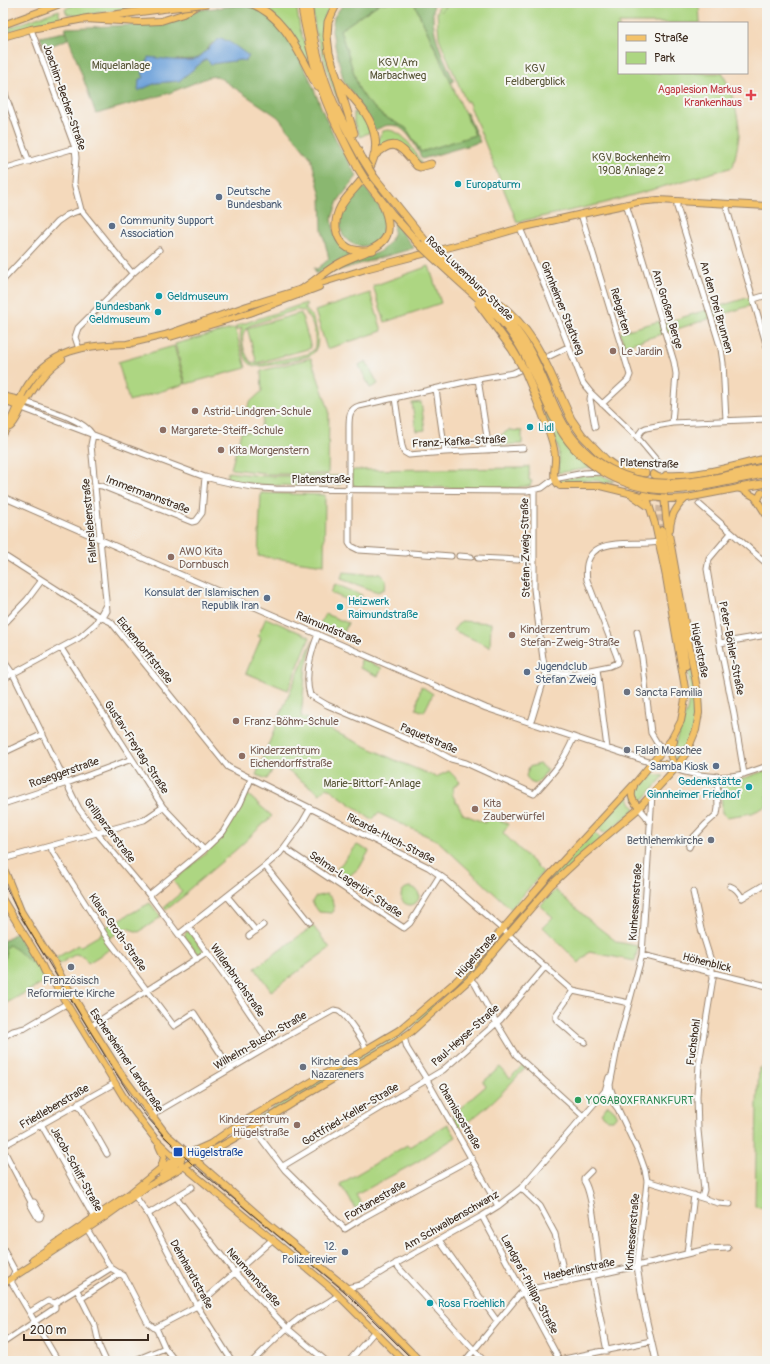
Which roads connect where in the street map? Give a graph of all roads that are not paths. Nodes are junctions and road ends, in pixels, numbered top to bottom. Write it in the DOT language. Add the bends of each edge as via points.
graph roads {
  1 [pos="63,3"];
  2 [pos="201,3"];
  3 [pos="208,3"];
  4 [pos="250,3"];
  5 [pos="301,3"];
  6 [pos="308,3"];
  7 [pos="337,3"];
  8 [pos="55,4"];
  9 [pos="84,19"];
  10 [pos="3,24"];
  11 [pos="31,29"];
  12 [pos="3,36"];
  13 [pos="338,80"];
  14 [pos="3,88"];
  15 [pos="326,101"];
  16 [pos="75,148"];
  17 [pos="374,156"];
  18 [pos="363,158"];
  19 [pos="29,162"];
  20 [pos="430,164"];
  21 [pos="3,169"];
  22 [pos="677,201"];
  23 [pos="382,203"];
  24 [pos="626,204"];
  25 [pos="728,204"];
  26 [pos="767,206"];
  27 [pos="81,210"];
  28 [pos="578,215"];
  29 [pos="521,229"];
  30 [pos="159,250"];
  31 [pos="373,250"];
  32 [pos="354,272"];
  33 [pos="132,273"];
  34 [pos="3,280"];
  35 [pos="470,282"];
  36 [pos="304,288"];
  37 [pos="470,291"];
  38 [pos="767,296"];
  39 [pos="754,299"];
  40 [pos="127,344"];
  41 [pos="568,347"];
  42 [pos="767,347"];
  43 [pos="78,349"];
  44 [pos="478,379"];
  45 [pos="436,389"];
  46 [pos="591,394"];
  47 [pos="3,396"];
  48 [pos="395,398"];
  49 [pos="3,400"];
  50 [pos="23,401"];
  51 [pos="602,404"];
  52 [pos="20,408"];
  53 [pos="540,408"];
  54 [pos="767,419"];
  55 [pos="726,420"];
  56 [pos="672,423"];
  57 [pos="595,427"];
  58 [pos="4,434"];
  59 [pos="92,435"];
  60 [pos="637,437"];
  61 [pos="523,448"];
  62 [pos="488,450"];
  63 [pos="445,452"];
  64 [pos="767,458"];
  65 [pos="658,462"];
  66 [pos="767,467"];
  67 [pos="618,470"];
  68 [pos="645,473"];
  69 [pos="767,473"];
  70 [pos="656,476"];
  71 [pos="206,477"];
  72 [pos="554,479"];
  73 [pos="767,483"];
  74 [pos="95,485"];
  75 [pos="600,486"];
  76 [pos="739,488"];
  77 [pos="349,489"];
  78 [pos="534,490"];
  79 [pos="624,492"];
  80 [pos="767,492"];
  81 [pos="3,497"];
  82 [pos="646,497"];
  83 [pos="664,498"];
  84 [pos="687,498"];
  85 [pos="758,500"];
  86 [pos="699,504"];
  87 [pos="649,507"];
  88 [pos="767,516"];
  89 [pos="662,530"];
  90 [pos="730,533"];
  91 [pos="669,535"];
  92 [pos="100,539"];
  93 [pos="659,542"];
  94 [pos="3,556"];
  95 [pos="451,556"];
  96 [pos="459,556"];
  97 [pos="471,557"];
  98 [pos="478,558"];
  99 [pos="518,560"];
  100 [pos="526,560"];
  101 [pos="533,561"];
  102 [pos="767,564"];
  103 [pos="42,580"];
  104 [pos="107,604"];
  105 [pos="107,610"];
  106 [pos="100,617"];
  107 [pos="111,622"];
  108 [pos="3,625"];
  109 [pos="637,632"];
  110 [pos="318,634"];
  111 [pos="767,635"];
  112 [pos="720,643"];
  113 [pos="61,648"];
  114 [pos="3,660"];
  115 [pos="598,669"];
  116 [pos="546,673"];
  117 [pos="13,674"];
  118 [pos="3,679"];
  119 [pos="686,694"];
  120 [pos="531,722"];
  121 [pos="677,730"];
  122 [pos="43,734"];
  123 [pos="574,737"];
  124 [pos="607,748"];
  125 [pos="664,750"];
  126 [pos="3,753"];
  127 [pos="132,759"];
  128 [pos="652,763"];
  129 [pos="767,766"];
  130 [pos="675,770"];
  131 [pos="744,774"];
  132 [pos="717,776"];
  133 [pos="251,779"];
  134 [pos="67,783"];
  135 [pos="635,783"];
  136 [pos="652,794"];
  137 [pos="3,804"];
  138 [pos="163,807"];
  139 [pos="639,808"];
  140 [pos="310,809"];
  141 [pos="650,827"];
  142 [pos="97,833"];
  143 [pos="50,846"];
  144 [pos="689,847"];
  145 [pos="284,848"];
  146 [pos="204,850"];
  147 [pos="3,859"];
  148 [pos="3,866"];
  149 [pos="265,866"];
  150 [pos="440,875"];
  151 [pos="767,883"];
  152 [pos="730,886"];
  153 [pos="693,892"];
  154 [pos="148,895"];
  155 [pos="227,896"];
  156 [pos="3,900"];
  157 [pos="310,922"];
  158 [pos="263,925"];
  159 [pos="188,926"];
  160 [pos="502,928"];
  161 [pos="256,931"];
  162 [pos="179,934"];
  163 [pos="509,934"];
  164 [pos="249,936"];
  165 [pos="206,952"];
  166 [pos="642,955"];
  167 [pos="197,959"];
  168 [pos="546,966"];
  169 [pos="712,974"];
  170 [pos="470,979"];
  171 [pos="767,986"];
  172 [pos="147,990"];
  173 [pos="573,991"];
  174 [pos="440,994"];
  175 [pos="446,1000"];
  176 [pos="432,1001"];
  177 [pos="629,1003"];
  178 [pos="66,1004"];
  179 [pos="437,1008"];
  180 [pos="496,1022"];
  181 [pos="91,1026"];
  182 [pos="3,1037"];
  183 [pos="404,1037"];
  184 [pos="585,1042"];
  185 [pos="271,1045"];
  186 [pos="366,1050"];
  187 [pos="232,1068"];
  188 [pos="427,1080"];
  189 [pos="114,1083"];
  190 [pos="608,1092"];
  191 [pos="78,1103"];
  192 [pos="257,1115"];
  193 [pos="583,1116"];
  194 [pos="153,1118"];
  195 [pos="242,1123"];
  196 [pos="41,1124"];
  197 [pos="253,1128"];
  198 [pos="243,1133"];
  199 [pos="156,1140"];
  200 [pos="210,1144"];
  201 [pos="3,1146"];
  202 [pos="3,1149"];
  203 [pos="107,1154"];
  204 [pos="185,1155"];
  205 [pos="472,1158"];
  206 [pos="194,1160"];
  207 [pos="180,1163"];
  208 [pos="283,1166"];
  209 [pos="161,1168"];
  210 [pos="591,1171"];
  211 [pos="192,1173"];
  212 [pos="647,1181"];
  213 [pos="192,1187"];
  214 [pos="521,1188"];
  215 [pos="694,1195"];
  216 [pos="135,1196"];
  217 [pos="176,1197"];
  218 [pos="702,1197"];
  219 [pos="31,1202"];
  220 [pos="730,1204"];
  221 [pos="498,1206"];
  222 [pos="148,1214"];
  223 [pos="482,1216"];
  224 [pos="95,1220"];
  225 [pos="87,1229"];
  226 [pos="273,1239"];
  227 [pos="439,1240"];
  228 [pos="728,1248"];
  229 [pos="3,1249"];
  230 [pos="688,1253"];
  231 [pos="396,1263"];
  232 [pos="637,1266"];
  233 [pos="111,1268"];
  234 [pos="15,1271"];
  235 [pos="120,1273"];
  236 [pos="235,1274"];
  237 [pos="600,1274"];
  238 [pos="592,1276"];
  239 [pos="7,1280"];
  240 [pos="566,1282"];
  241 [pos="360,1284"];
  242 [pos="347,1288"];
  243 [pos="76,1290"];
  244 [pos="523,1292"];
  245 [pos="338,1294"];
  246 [pos="82,1298"];
  247 [pos="357,1298"];
  248 [pos="55,1304"];
  249 [pos="197,1306"];
  250 [pos="30,1312"];
  251 [pos="497,1321"];
  252 [pos="35,1322"];
  253 [pos="155,1328"];
  254 [pos="287,1328"];
  255 [pos="375,1331"];
  256 [pos="651,1341"];
  257 [pos="3,1343"];
  258 [pos="165,1348"];
  259 [pos="474,1350"];
  260 [pos="607,1350"];
  261 [pos="58,1361"];
  262 [pos="106,1361"];
  263 [pos="133,1361"];
  264 [pos="175,1361"];
  265 [pos="232,1361"];
  266 [pos="253,1361"];
  267 [pos="326,1361"];
  268 [pos="349,1361"];
  269 [pos="404,1361"];
  270 [pos="420,1361"];
  271 [pos="465,1361"];
  272 [pos="484,1361"];
  273 [pos="560,1361"];
  274 [pos="656,1361"];
  1 -- 8 [label="main road"];
  2 -- 9 [label="main road" via="183,14 161,21"];
  3 -- 9 [label="highway, bridge"];
  4 -- 15 [label="highway" via="266,10 282,27"];
  5 -- 15 [label="highway, Rosa-Luxemburg-Straße" via="311,52"];
  6 -- 18 [label="highway" via="316,47 335,106"];
  7 -- 13 [label="highway" via="328,22 327,36 329,53"];
  8 -- 10 [label="main road"];
  9 -- 11 [label="main road"];
  11 -- 12 [label="main road"];
  11 -- 16 [label="street, Joachim-Becher-Straße"];
  13 -- 17 [label="highway" via="369,118 376,139"];
  13 -- 18 [label="highway"];
  14 -- 19 [label="street"];
  15 -- 23 [label="highway, Rosa-Luxemburg-Straße, bridge" via="358,168"];
  16 -- 19 [label="street"];
  16 -- 27 [label="street, Joachim-Becher-Straße" via="74,182"];
  17 -- 20 [label="highway" via="383,148 396,145 404,150 417,166"];
  17 -- 31 [label="highway" via="367,172 345,198 339,209 336,225 338,237 346,246 359,251"];
  18 -- 35 [label="highway, Rosa-Luxemburg-Straße, bridge" via="374,178 426,242"];
  19 -- 21 [label="street"];
  22 -- 24 [label="main road"];
  22 -- 25 [label="main road"];
  22 -- 55 [label="street, An den Drei Brunnen" via="721,349"];
  23 -- 31 [label="highway" via="389,219 388,231 381,244"];
  23 -- 37 [label="highway, Rosa-Luxemburg-Straße, bridge" via="418,243"];
  24 -- 28 [label="main road"];
  24 -- 56 [label="street, Am Großen Berge" via="674,362 676,374"];
  25 -- 26 [label="main road"];
  25 -- 39 [label="street" via="727,209"];
  27 -- 33 [label="street, Joachim-Becher-Straße"];
  27 -- 34 [label="street" via="57,222"];
  28 -- 29 [label="main road"];
  28 -- 51 [label="street, Rebgärten" via="630,375 628,380"];
  29 -- 32 [label="main road"];
  29 -- 41 [label="street, Ginnheimer Stadtweg"];
  30 -- 33 [label="street"];
  31 -- 36 [label="highway" via="333,267"];
  32 -- 36 [label="main road"];
  32 -- 40 [label="main road" via="250,313 168,338"];
  33 -- 43 [label="street" via="78,328 75,337"];
  35 -- 66 [label="highway, Rosa-Luxemburg-Straße, bridge" via="500,311 523,339 569,433 583,450 608,468 628,478 669,484"];
  35 -- 67 [label="highway, bridge" via="502,306 529,335 541,354 571,419 582,435"];
  36 -- 40 [label="main road" via="165,335"];
  37 -- 53 [label="highway, bridge" via="512,349 525,371"];
  37 -- 69 [label="highway, Rosa-Luxemburg-Straße, bridge" via="495,314 518,342 563,434 579,454 601,471 632,485 666,490 693,488"];
  38 -- 39 [label="street"];
  39 -- 42 [label="street"];
  40 -- 43 [label="main road"];
  41 -- 44 [label="street" via="513,373"];
  41 -- 46 [label="street, Ginnheimer Stadtweg" via="583,383"];
  43 -- 50 [label="main road" via="46,372"];
  44 -- 45 [label="street"];
  44 -- 62 [label="street"];
  45 -- 48 [label="street"];
  45 -- 63 [label="street"];
  46 -- 51 [label="street, Ginnheimer Stadtweg"];
  46 -- 57 [label="street, Ginnheimer Stadtweg"];
  47 -- 50 [label="main road, Platenstraße"];
  48 -- 63 [label="street, Franz-Kafka-Straße" via="404,452 409,455"];
  48 -- 77 [label="street" via="356,407 351,411"];
  49 -- 52 [label="main road, Platenstraße"];
  50 -- 52 [label="main road"];
  50 -- 59 [label="street, Platenstraße" via="79,423"];
  51 -- 60 [label="street, Ginnheimer Stadtweg"];
  52 -- 58 [label="main road" via="13,424"];
  52 -- 59 [label="street, Platenstraße"];
  53 -- 72 [label="main road" via="554,449"];
  54 -- 55 [label="street"];
  55 -- 56 [label="street"];
  56 -- 60 [label="street" via="646,428"];
  59 -- 71 [label="street, Platenstraße"];
  59 -- 74 [label="street, Fallerslebenstraße"];
  60 -- 65 [label="street, Ginnheimer Stadtweg"];
  61 -- 62 [label="street, Franz-Kafka-Straße"];
  62 -- 63 [label="street, Franz-Kafka-Straße"];
  64 -- 70 [label="main road, Platenstraße" via="718,469"];
  67 -- 68 [label="highway"];
  67 -- 72 [label="street, Platenstraße"];
  67 -- 75 [label="main road" via="618,479 613,484"];
  68 -- 70 [label="main road, Platenstraße"];
  70 -- 82 [label="main road" via="647,484"];
  70 -- 83 [label="main road, Hügelstraße" via="663,483"];
  71 -- 74 [label="street, Immermannstraße" via="202,513 192,522"];
  71 -- 77 [label="street, Platenstraße" via="232,485 263,488"];
  72 -- 75 [label="main road" via="562,487"];
  72 -- 78 [label="street, Platenstraße" via="544,487"];
  73 -- 76 [label="highway"];
  74 -- 92 [label="street, Fallerslebenstraße"];
  75 -- 79 [label="main road"];
  76 -- 84 [label="main road"];
  76 -- 85 [label="main road"];
  77 -- 78 [label="street, Platenstraße"];
  77 -- 95 [label="street" via="348,540 351,546 359,550"];
  78 -- 101 [label="street, Stefan-Zweig-Straße"];
  79 -- 82 [label="main road"];
  79 -- 87 [label="main road"];
  80 -- 85 [label="main road" via="761,493"];
  81 -- 92 [label="street, Raimundstraße"];
  82 -- 83 [label="main road"];
  82 -- 87 [label="main road, Hügelstraße"];
  83 -- 84 [label="main road"];
  83 -- 91 [label="main road, Hügelstraße"];
  84 -- 91 [label="main road" via="674,512"];
  85 -- 88 [label="main road"];
  86 -- 90 [label="street"];
  87 -- 93 [label="main road, Hügelstraße"];
  89 -- 119 [label="main road" via="683,644"];
  90 -- 102 [label="street"];
  90 -- 112 [label="street, Peter-Böhler-Straße" via="709,559 708,565"];
  91 -- 130 [label="main road, Hügelstraße" via="699,704 694,737"];
  92 -- 104 [label="street, Fallerslebenstraße"];
  92 -- 110 [label="street, Raimundstraße"];
  93 -- 115 [label="street" via="601,546 593,552 587,562 588,584 618,660 615,665"];
  93 -- 119 [label="main road, Hügelstraße"];
  94 -- 103 [label="street, Eichendorffstraße"];
  96 -- 97 [label="street"];
  98 -- 99 [label="street"];
  100 -- 101 [label="street"];
  101 -- 116 [label="street, Stefan-Zweig-Straße" via="534,589"];
  103 -- 106 [label="street, Eichendorffstraße"];
  103 -- 108 [label="street"];
  104 -- 105 [label="street, Fallerslebenstraße"];
  104 -- 106 [label="street"];
  105 -- 106 [label="street" via="104,616"];
  105 -- 107 [label="street, Fallerslebenstraße"];
  106 -- 107 [label="street, Eichendorffstraße"];
  106 -- 113 [label="street" via="79,638"];
  107 -- 133 [label="street, Eichendorffstraße" via="228,767"];
  109 -- 125 [label="street" via="651,733"];
  110 -- 120 [label="street, Raimundstraße" via="486,708"];
  110 -- 123 [label="street, Paquetstraße" via="308,671 307,687 310,695 327,705 534,794 558,767"];
  111 -- 112 [label="street"];
  112 -- 131 [label="street, Peter-Böhler-Straße"];
  113 -- 117 [label="street"];
  113 -- 127 [label="street, Gustav-Freytag-Straße"];
  114 -- 117 [label="street, Grillparzerstraße"];
  115 -- 116 [label="street" via="568,674"];
  115 -- 124 [label="street"];
  116 -- 120 [label="street, Stefan-Zweig-Straße"];
  117 -- 118 [label="street"];
  117 -- 122 [label="street, Grillparzerstraße"];
  119 -- 121 [label="main road, Hügelstraße"];
  120 -- 123 [label="street, Raimundstraße"];
  121 -- 125 [label="main road, Hügelstraße"];
  121 -- 130 [label="main road" via="670,754"];
  122 -- 126 [label="street"];
  122 -- 134 [label="street, Grillparzerstraße"];
  123 -- 124 [label="street, Raimundstraße"];
  124 -- 128 [label="street, Raimundstraße"];
  125 -- 128 [label="main road, Hügelstraße"];
  127 -- 134 [label="street, Roseggerstraße"];
  127 -- 138 [label="street, Gustav-Freytag-Straße"];
  128 -- 130 [label="main road" via="664,764"];
  128 -- 135 [label="main road, Hügelstraße"];
  129 -- 131 [label="street"];
  130 -- 132 [label="street"];
  130 -- 136 [label="main road, Hügelstraße"];
  131 -- 132 [label="street"];
  132 -- 144 [label="street" via="717,814 693,838"];
  133 -- 140 [label="street, Ricarda-Huch-Straße"];
  133 -- 146 [label="street" via="223,832"];
  134 -- 137 [label="street, Roseggerstraße"];
  134 -- 142 [label="street, Grillparzerstraße" via="79,809"];
  135 -- 139 [label="main road" via="632,797"];
  135 -- 160 [label="main road, Hügelstraße"];
  136 -- 139 [label="main road, Hügelstraße"];
  136 -- 141 [label="street, Kurhessenstraße"];
  138 -- 142 [label="street" via="144,820"];
  138 -- 146 [label="street, Gustav-Freytag-Straße"];
  139 -- 141 [label="street, Kurhessenstraße" via="646,816"];
  139 -- 163 [label="main road, Hügelstraße" via="563,874"];
  140 -- 145 [label="street"];
  140 -- 150 [label="street, Ricarda-Huch-Straße"];
  141 -- 166 [label="street, Kurhessenstraße"];
  142 -- 143 [label="street"];
  142 -- 154 [label="street, Grillparzerstraße"];
  143 -- 147 [label="street"];
  143 -- 172 [label="street, Klaus-Groth-Straße" via="107,938"];
  145 -- 149 [label="street"];
  145 -- 150 [label="street, Selma-Lagerlöf-Straße" via="404,928 410,923"];
  146 -- 154 [label="street"];
  148 -- 181 [label="main road, Eschersheimer Landstraße" via="21,911 54,960"];
  149 -- 155 [label="street"];
  149 -- 157 [label="street"];
  150 -- 160 [label="street, Ricarda-Huch-Straße"];
  151 -- 152 [label="street" via="742,898 739,892"];
  153 -- 169 [label="street, Fuchshohl"];
  154 -- 162 [label="street, Grillparzerstraße"];
  155 -- 159 [label="street"];
  155 -- 161 [label="street"];
  156 -- 178 [label="main road, Eschersheimer Landstraße"];
  158 -- 161 [label="street"];
  159 -- 162 [label="street"];
  159 -- 165 [label="street, Wildenbruchstraße"];
  160 -- 163 [label="street, Ricarda-Huch-Straße"];
  160 -- 174 [label="main road, Hügelstraße" via="468,969"];
  161 -- 164 [label="street"];
  162 -- 167 [label="street, Grillparzerstraße"];
  163 -- 168 [label="street, Ricarda-Huch-Straße"];
  163 -- 170 [label="main road, Hügelstraße"];
  165 -- 167 [label="street"];
  165 -- 185 [label="street, Wildenbruchstraße"];
  166 -- 169 [label="street, Höhenblick"];
  166 -- 177 [label="street, Kurhessenstraße"];
  167 -- 172 [label="street"];
  168 -- 173 [label="street, Ricarda-Huch-Straße"];
  168 -- 180 [label="street, Paul-Heyse-Straße"];
  169 -- 171 [label="street, Höhenblick"];
  169 -- 218 [label="street, Fuchshohl" via="699,1064 698,1130 704,1190"];
  170 -- 175 [label="main road, Hügelstraße"];
  170 -- 180 [label="street" via="476,984"];
  172 -- 181 [label="street"];
  172 -- 187 [label="street, Klaus-Groth-Straße" via="174,1026 194,1013"];
  173 -- 177 [label="street"];
  173 -- 184 [label="street" via="556,1015 556,1019"];
  174 -- 175 [label="main road" via="441,999"];
  174 -- 176 [label="main road, Hügelstraße"];
  175 -- 179 [label="main road, Hügelstraße"];
  176 -- 179 [label="main road"];
  176 -- 186 [label="main road, Hügelstraße" via="399,1030"];
  177 -- 190 [label="street, Kurhessenstraße"];
  178 -- 182 [label="street" via="25,1028"];
  178 -- 189 [label="main road, Eschersheimer Landstraße"];
  179 -- 183 [label="main road, Hügelstraße"];
  180 -- 188 [label="street, Paul-Heyse-Straße" via="443,1070"];
  180 -- 193 [label="street" via="516,1055"];
  181 -- 194 [label="main road, Eschersheimer Landstraße"];
  183 -- 188 [label="street, Chamissostraße" via="407,1048"];
  183 -- 197 [label="main road, Hügelstraße"];
  185 -- 186 [label="street, Wilhelm-Busch-Straße" via="334,1010 341,1012"];
  185 -- 187 [label="street, Wilhelm-Busch-Straße"];
  186 -- 192 [label="main road, Hügelstraße"];
  187 -- 194 [label="street, Wilhelm-Busch-Straße" via="155,1113"];
  188 -- 205 [label="street, Chamissostraße"];
  188 -- 208 [label="street, Gottfried-Keller-Straße"];
  189 -- 191 [label="street, Friedlebenstraße"];
  189 -- 199 [label="main road, Eschersheimer Landstraße"];
  190 -- 193 [label="street, Am Schwalbenschwanz"];
  190 -- 212 [label="street, Kurhessenstraße" via="640,1156"];
  191 -- 196 [label="street, Friedlebenstraße"];
  191 -- 203 [label="street"];
  192 -- 195 [label="main road, Hügelstraße"];
  192 -- 197 [label="main road" via="252,1121"];
  193 -- 214 [label="street, Am Schwalbenschwanz"];
  194 -- 204 [label="main road, Eschersheimer Landstraße" via="183,1149"];
  195 -- 198 [label="main road" via="247,1128"];
  195 -- 200 [label="main road, Hügelstraße"];
  196 -- 201 [label="street, Friedlebenstraße"];
  196 -- 224 [label="street, Jacob-Schiff-Straße"];
  197 -- 198 [label="main road, Hügelstraße"];
  197 -- 208 [label="street, Fontanestraße"];
  198 -- 206 [label="main road, Hügelstraße"];
  199 -- 207 [label="main road, Eschersheimer Landstraße"];
  199 -- 209 [label="main road" via="164,1157"];
  200 -- 204 [label="main road, Hügelstraße"];
  200 -- 206 [label="main road" via="196,1155"];
  202 -- 219 [label="street"];
  204 -- 206 [label="main road, Eschersheimer Landstraße"];
  204 -- 207 [label="main road, Hügelstraße"];
  205 -- 208 [label="street, Fontanestraße" via="345,1229"];
  205 -- 221 [label="street, Chamissostraße"];
  206 -- 207 [label="main road, Hügelstraße"];
  206 -- 211 [label="main road"];
  206 -- 242 [label="main road, Eschersheimer Landstraße"];
  207 -- 209 [label="main road, Hügelstraße"];
  207 -- 211 [label="main road, Eschersheimer Landstraße"];
  207 -- 216 [label="main road, Hügelstraße"];
  209 -- 224 [label="main road, Hügelstraße"];
  210 -- 237 [label="street" via="584,1181 592,1212"];
  211 -- 226 [label="main road, Eschersheimer Landstraße"];
  212 -- 215 [label="street"];
  212 -- 232 [label="street, Kurhessenstraße"];
  213 -- 217 [label="street"];
  214 -- 221 [label="street, Am Schwalbenschwanz"];
  214 -- 240 [label="street" via="540,1206 555,1234"];
  215 -- 218 [label="street"];
  215 -- 230 [label="street"];
  216 -- 222 [label="street, Dehnhardtstraße"];
  216 -- 224 [label="main road, Hügelstraße"];
  217 -- 222 [label="street"];
  217 -- 236 [label="street, Neumannstraße"];
  218 -- 220 [label="street"];
  221 -- 223 [label="street, Am Schwalbenschwanz"];
  222 -- 249 [label="street, Dehnhardtstraße"];
  223 -- 227 [label="street, Am Schwalbenschwanz"];
  223 -- 244 [label="street, Landgraf-Philipp-Straße"];
  224 -- 225 [label="main road, Hügelstraße"];
  224 -- 234 [label="main road, Hügelstraße"];
  225 -- 233 [label="street"];
  225 -- 239 [label="main road, Hügelstraße"];
  226 -- 236 [label="street"];
  226 -- 245 [label="main road, Eschersheimer Landstraße"];
  227 -- 231 [label="street, Am Schwalbenschwanz"];
  227 -- 251 [label="street"];
  228 -- 230 [label="street, Haeberlinstraße"];
  229 -- 234 [label="street"];
  230 -- 232 [label="street, Haeberlinstraße"];
  231 -- 241 [label="street, Am Schwalbenschwanz"];
  231 -- 259 [label="street"];
  232 -- 237 [label="street, Haeberlinstraße"];
  232 -- 256 [label="street, Kurhessenstraße"];
  233 -- 235 [label="street"];
  233 -- 243 [label="street"];
  234 -- 239 [label="main road, Hügelstraße"];
  235 -- 246 [label="street"];
  235 -- 253 [label="street" via="124,1276 148,1323"];
  236 -- 249 [label="street"];
  236 -- 254 [label="street, Neumannstraße"];
  237 -- 238 [label="street, Haeberlinstraße"];
  238 -- 240 [label="street, Haeberlinstraße"];
  238 -- 260 [label="street"];
  239 -- 250 [label="street"];
  240 -- 244 [label="street, Haeberlinstraße"];
  241 -- 242 [label="street, Am Schwalbenschwanz"];
  241 -- 247 [label="street" via="356,1291"];
  242 -- 247 [label="main road, Eschersheimer Landstraße"];
  243 -- 246 [label="street"];
  243 -- 248 [label="street"];
  244 -- 251 [label="street"];
  244 -- 273 [label="street, Landgraf-Philipp-Straße"];
  245 -- 254 [label="street"];
  245 -- 255 [label="main road, Eschersheimer Landstraße"];
  246 -- 262 [label="street" via="96,1326 100,1348"];
  247 -- 270 [label="main road, Eschersheimer Landstraße"];
  248 -- 250 [label="street" via="48,1301"];
  248 -- 252 [label="street" via="55,1308"];
  249 -- 253 [label="street"];
  249 -- 265 [label="street, Dehnhardtstraße"];
  250 -- 252 [label="street"];
  251 -- 259 [label="street"];
  252 -- 257 [label="street"];
  252 -- 261 [label="street"];
  253 -- 258 [label="street"];
  254 -- 266 [label="street"];
  254 -- 267 [label="street, Neumannstraße"];
  255 -- 268 [label="street"];
  255 -- 269 [label="main road, Eschersheimer Landstraße"];
  256 -- 260 [label="street"];
  256 -- 274 [label="street, Kurhessenstraße"];
  258 -- 263 [label="street"];
  258 -- 264 [label="street"];
  259 -- 271 [label="street"];
  259 -- 272 [label="street"];
  260 -- 273 [label="street"];
}
